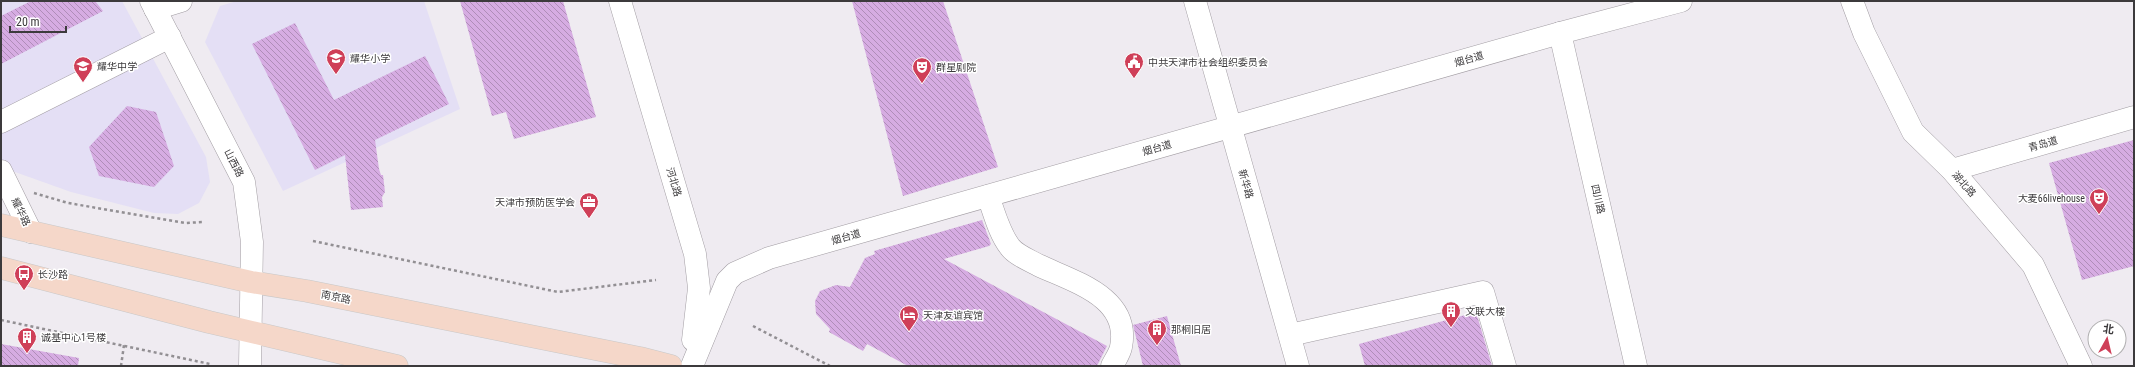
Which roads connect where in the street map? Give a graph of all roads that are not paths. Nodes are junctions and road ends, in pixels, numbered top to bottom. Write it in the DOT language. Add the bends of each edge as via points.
graph roads {
  1 [pos="181,1"];
  2 [pos="620,1"];
  3 [pos="1195,1"];
  4 [pos="1681,1"];
  5 [pos="1852,1"];
  6 [pos="153,5"];
  7 [pos="1560,33"];
  8 [pos="170,37"];
  9 [pos="2134,117"];
  10 [pos="1,122"];
  11 [pos="1229,127"];
  12 [pos="1952,170"];
  13 [pos="5,178"];
  14 [pos="988,196"];
  15 [pos="1,225"];
  16 [pos="31,232"];
  17 [pos="1,268"];
  18 [pos="251,282"];
  19 [pos="699,288"];
  20 [pos="720,293"];
  21 [pos="250,332"];
  22 [pos="1290,335"];
  23 [pos="703,336"];
  24 [pos="250,366"];
  25 [pos="397,366"];
  26 [pos="671,366"];
  27 [pos="691,366"];
  28 [pos="708,366"];
  29 [pos="1112,366"];
  30 [pos="1298,366"];
  31 [pos="1505,366"];
  32 [pos="1636,366"];
  33 [pos="2081,366"];
  1 -- 6 [label="street"];
  2 -- 19 [label="street, 河北路" via="695,254"];
  3 -- 11 [label="street, 新华路"];
  4 -- 7 [label="street, 烟台道"];
  5 -- 12 [label="street, 湖北路" via="1864,33 1913,132"];
  6 -- 8 [label="street, 山西路"];
  7 -- 11 [label="street, 烟台道"];
  7 -- 32 [label="street, 四川路"];
  8 -- 10 [label="street"];
  8 -- 18 [label="street, 山西路" via="244,182 251,223"];
  9 -- 12 [label="street, 青岛道"];
  11 -- 14 [label="street, 烟台道"];
  11 -- 22 [label="street, 新华路"];
  12 -- 33 [label="street, 湖北路" via="2033,265"];
  13 -- 16 [label="street, 耀华路"];
  14 -- 20 [label="street, 烟台道" via="769,258 735,273"];
  14 -- 29 [label="street" via="1010,247 1023,257 1099,294 1116,310 1123,327 1121,348"];
  15 -- 16 [label="main road, 南京路"];
  16 -- 18 [label="main road, 南京路"];
  17 -- 21 [label="main road"];
  18 -- 21 [label="street, 山西路"];
  18 -- 26 [label="main road, 南京路" via="493,328"];
  19 -- 23 [label="street"];
  19 -- 27 [label="street, 河北路"];
  20 -- 23 [label="street, 烟台道"];
  20 -- 28 [label="street" via="711,330"];
  21 -- 24 [label="street, 山西路"];
  21 -- 25 [label="main road"];
  22 -- 30 [label="street, 新华路"];
  22 -- 31 [label="street" via="1483,292"];
  23 -- 27 [label="street, 烟台道"];
  23 -- 28 [label="street"];
}
